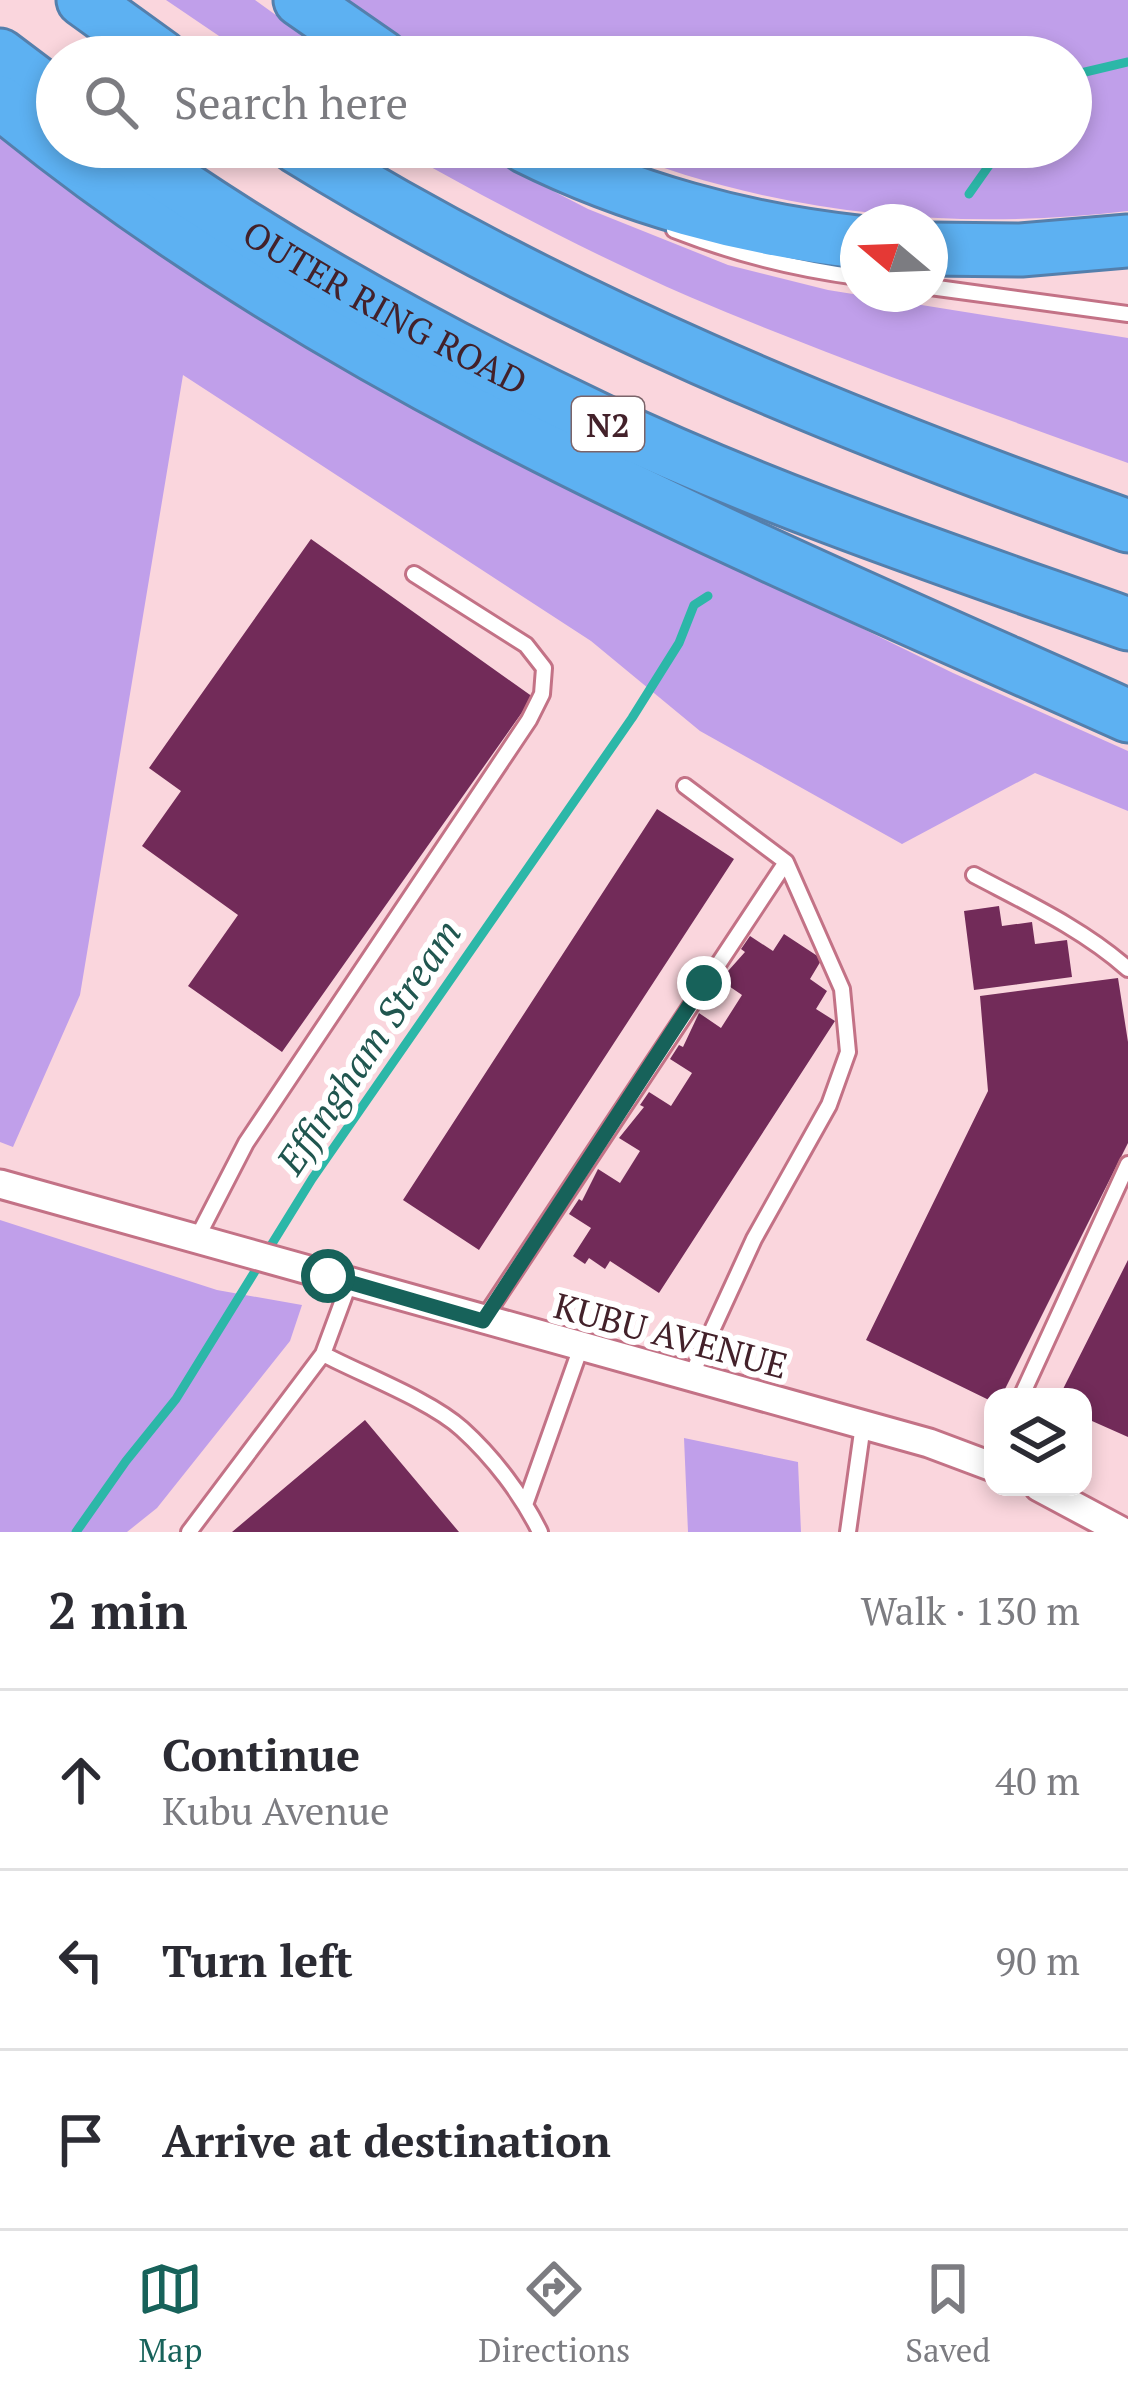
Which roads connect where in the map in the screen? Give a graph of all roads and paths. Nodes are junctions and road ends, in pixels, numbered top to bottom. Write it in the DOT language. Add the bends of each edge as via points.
graph roads {
  1 [pos="83,0"];
  2 [pos="300,0"];
  3 [pos="133,36"];
  4 [pos="352,36"];
  5 [pos="0,55"];
  6 [pos="36,82"];
  7 [pos="0,102"];
  8 [pos="36,129"];
  9 [pos="88,168"];
  10 [pos="156,168"];
  11 [pos="330,168"];
  12 [pos="552,168"];
  13 [pos="575,168"];
  14 [pos="613,203"];
  15 [pos="654,223"];
  16 [pos="840,239"];
  17 [pos="1128,241"];
  18 [pos="948,250"];
  19 [pos="840,275"];
  20 [pos="948,289"];
  21 [pos="1128,314"];
  22 [pos="1128,526"];
  23 [pos="414,574"];
  24 [pos="1128,624"];
  25 [pos="1128,716"];
  26 [pos="685,786"];
  27 [pos="785,862"];
  28 [pos="974,875"];
  29 [pos="1128,969"];
  30 [pos="1128,1164"];
  31 [pos="0,1184"];
  32 [pos="208,1243"];
  33 [pos="339,1278"];
  34 [pos="483,1321"];
  35 [pos="581,1347"];
  36 [pos="323,1354"];
  37 [pos="691,1376"];
  38 [pos="1025,1388"];
  39 [pos="863,1425"];
  40 [pos="984,1461"];
  41 [pos="1056,1496"];
  42 [pos="526,1502"];
  43 [pos="189,1532"];
  44 [pos="540,1532"];
  45 [pos="848,1532"];
  46 [pos="1123,1532"];
  1 -- 3 [label="highway"];
  2 -- 4 [label="highway"];
  5 -- 6 [label="highway"];
  7 -- 8 [label="highway"];
  9 -- 25 [label="highway" via="174,232 411,375 628,486"];
  10 -- 24 [label="highway, OUTER RING ROAD / N2" via="349,289 602,421 878,534"];
  11 -- 22 [label="highway" via="656,338 939,459"];
  12 -- 14 [label="lane"];
  13 -- 16 [label="highway" via="636,194"];
  15 -- 19 [label="lane"];
  17 -- 18 [label="highway"];
  20 -- 21 [label="lane"];
  23 -- 32 [label="lane" via="526,645 544,668 542,694 246,1143"];
  26 -- 27 [label="lane"];
  27 -- 34 [label="lane"];
  27 -- 37 [label="lane" via="842,989 848,1052 829,1105 754,1239"];
  28 -- 29 [label="lane"];
  30 -- 38 [label="lane"];
  31 -- 32 [label="street"];
  32 -- 33 [label="street, KUBU AVENUE"];
  33 -- 34 [label="street, KUBU AVENUE"];
  33 -- 36 [label="lane"];
  34 -- 35 [label="street, KUBU AVENUE"];
  35 -- 37 [label="street, KUBU AVENUE"];
  35 -- 42 [label="lane"];
  36 -- 42 [label="lane" via="462,1429"];
  36 -- 43 [label="lane"];
  37 -- 39 [label="street, KUBU AVENUE"];
  39 -- 40 [label="street, KUBU AVENUE"];
  39 -- 45 [label="lane"];
  41 -- 46 [label="street"];
  42 -- 44 [label="lane"];
}
